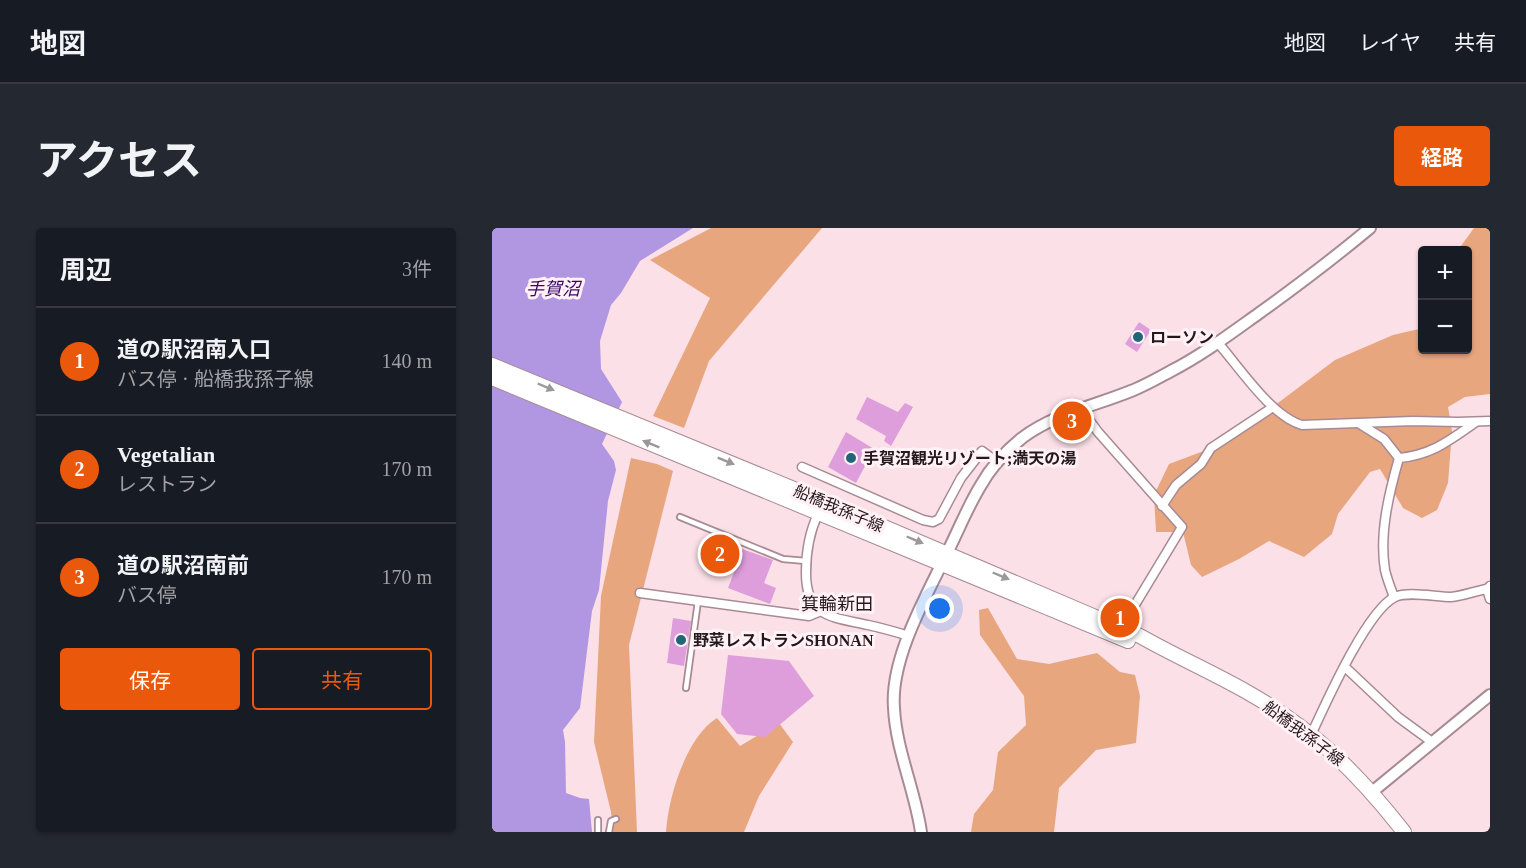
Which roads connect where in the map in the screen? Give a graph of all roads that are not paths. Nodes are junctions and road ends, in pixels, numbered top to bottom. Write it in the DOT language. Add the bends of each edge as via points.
graph roads {
  1 [pos="1370,228"];
  2 [pos="1218,343"];
  3 [pos="492,365"];
  4 [pos="492,378"];
  5 [pos="1273,407"];
  6 [pos="1081,409"];
  7 [pos="1476,421"];
  8 [pos="1490,421"];
  9 [pos="1358,423"];
  10 [pos="1399,458"];
  11 [pos="997,462"];
  12 [pos="802,467"];
  13 [pos="785,493"];
  14 [pos="1162,506"];
  15 [pos="818,514"];
  16 [pos="680,517"];
  17 [pos="944,559"];
  18 [pos="806,561"];
  19 [pos="1489,587"];
  20 [pos="640,593"];
  21 [pos="1394,597"];
  22 [pos="1490,599"];
  23 [pos="698,601"];
  24 [pos="821,611"];
  25 [pos="1121,628"];
  26 [pos="909,636"];
  27 [pos="1183,660"];
  28 [pos="1345,667"];
  29 [pos="686,688"];
  30 [pos="1490,695"];
  31 [pos="1311,735"];
  32 [pos="1432,741"];
  33 [pos="1372,792"];
  34 [pos="616,819"];
  35 [pos="597,820"];
  36 [pos="598,832"];
  37 [pos="609,832"];
  38 [pos="921,832"];
  39 [pos="1404,832"];
  1 -- 2 [label="street"];
  2 -- 5 [label="street"];
  2 -- 6 [label="street" via="1173,371"];
  3 -- 13 [label="main road, 船橋我孫子線, one-way"];
  13 -- 4 [label="main road, 船橋我孫子線, one-way"];
  5 -- 9 [label="street" via="1291,422 1302,425"];
  5 -- 14 [label="street" via="1211,448"];
  6 -- 11 [label="street" via="1023,437"];
  6 -- 14 [label="street"];
  7 -- 8 [label="street"];
  7 -- 9 [label="street"];
  7 -- 10 [label="street" via="1438,448 1417,457"];
  9 -- 10 [label="street" via="1384,439"];
  10 -- 21 [label="street" via="1383,549 1385,572"];
  11 -- 12 [label="street" via="982,451 961,478 939,519 933,522"];
  11 -- 17 [label="street" via="981,485"];
  13 -- 15 [label="main road, 船橋我孫子線"];
  13 -- 17 [label="main road, 船橋我孫子線, one-way"];
  14 -- 25 [label="street" via="1182,527"];
  15 -- 17 [label="main road, 船橋我孫子線"];
  15 -- 18 [label="street" via="811,528"];
  16 -- 18 [label="lane" via="783,559"];
  17 -- 25 [label="main road, 船橋我孫子線, one-way"];
  17 -- 26 [label="street"];
  17 -- 27 [label="main road, 船橋我孫子線" via="1138,645"];
  18 -- 24 [label="street" via="810,598"];
  19 -- 21 [label="street" via="1453,597"];
  19 -- 22 [label="street"];
  20 -- 23 [label="street"];
  21 -- 28 [label="street" via="1364,629"];
  23 -- 24 [label="street" via="809,616"];
  23 -- 29 [label="lane"];
  24 -- 26 [label="street" via="843,621"];
  25 -- 27 [label="main road, 船橋我孫子線"];
  26 -- 38 [label="street" via="895,679 893,707"];
  27 -- 31 [label="main road, 船橋我孫子線" via="1247,692"];
  28 -- 31 [label="street"];
  28 -- 32 [label="street" via="1398,717"];
  30 -- 32 [label="street"];
  31 -- 33 [label="main road, 船橋我孫子線"];
  32 -- 33 [label="street"];
  33 -- 39 [label="main road, 船橋我孫子線"];
  34 -- 37 [label="lane" via="611,821"];
  35 -- 36 [label="lane"];
}
